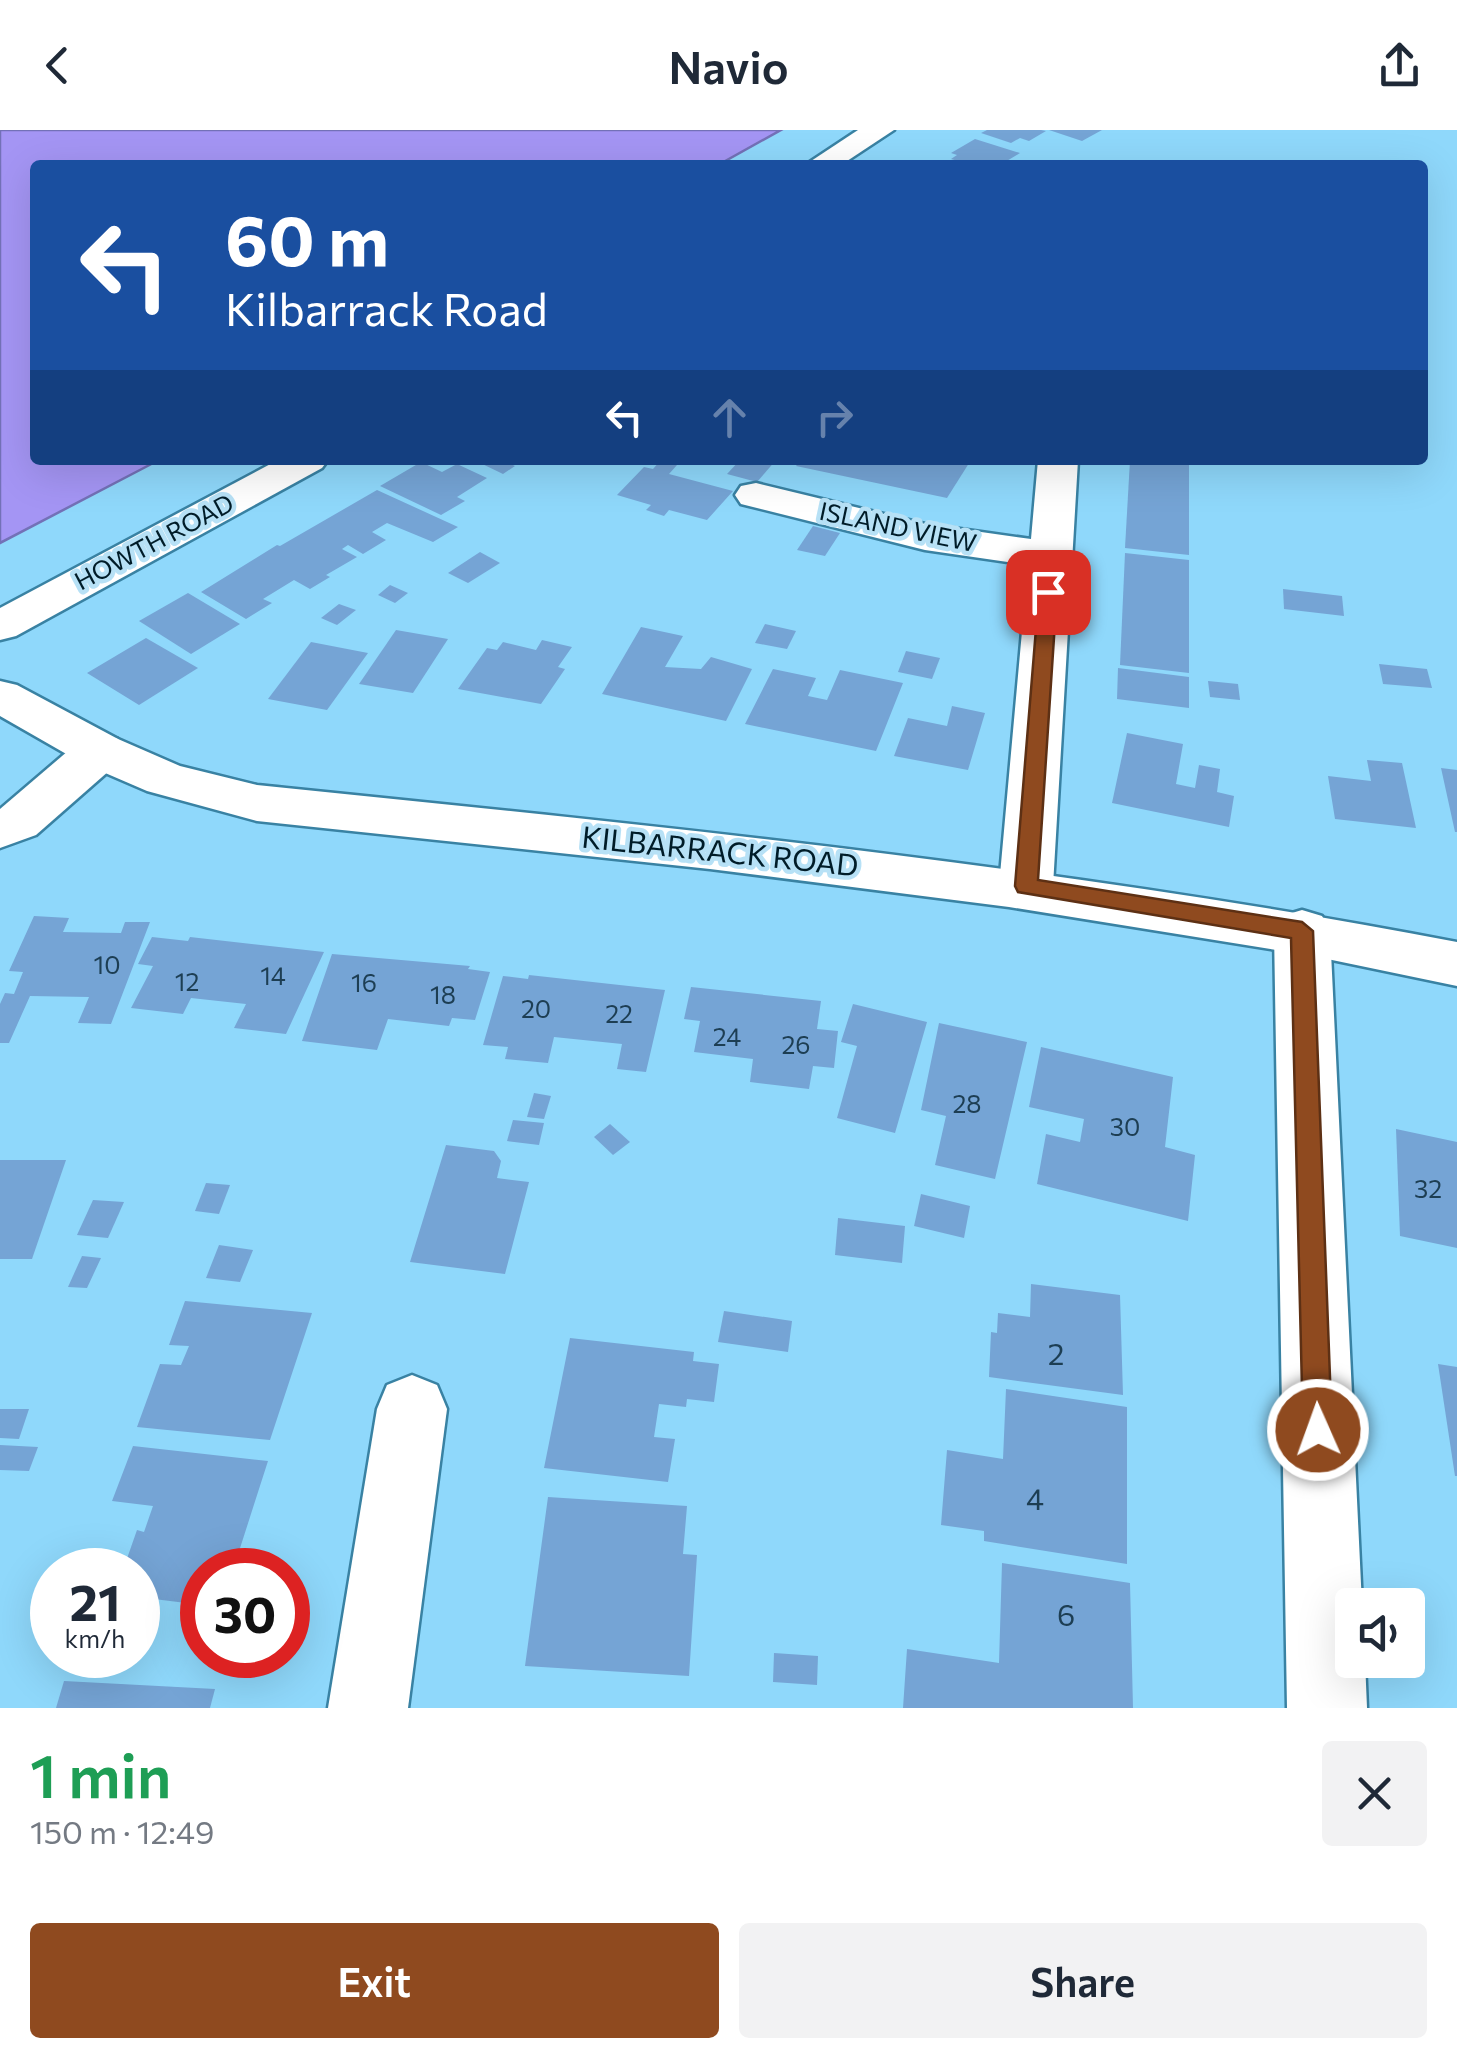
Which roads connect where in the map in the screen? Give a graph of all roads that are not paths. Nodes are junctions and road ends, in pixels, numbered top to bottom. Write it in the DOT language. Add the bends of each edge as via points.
graph roads {
  1 [pos="879,130"];
  2 [pos="828,160"];
  3 [pos="299,465"];
  4 [pos="1058,465"];
  5 [pos="756,494"];
  6 [pos="806,507"];
  7 [pos="776,543"];
  8 [pos="1051,555"];
  9 [pos="0,626"];
  10 [pos="0,696"];
  11 [pos="100,751"];
  12 [pos="0,830"];
  13 [pos="1026,886"];
  14 [pos="1302,931"];
  15 [pos="1457,964"];
  16 [pos="412,1409"];
  17 [pos="368,1708"];
  18 [pos="1327,1708"];
  1 -- 2 [label="street"];
  3 -- 9 [label="street, HOWTH ROAD"];
  4 -- 8 [label="street"];
  5 -- 6 [label="street, ISLAND VIEW"];
  6 -- 7 [label="street, ISLAND VIEW"];
  6 -- 8 [label="street, ISLAND VIEW" via="925,537"];
  8 -- 13 [label="street"];
  10 -- 11 [label="street, KILBARRACK ROAD"];
  11 -- 12 [label="street"];
  11 -- 13 [label="street, KILBARRACK ROAD" via="165,779 258,803"];
  13 -- 14 [label="street, KILBARRACK ROAD"];
  14 -- 15 [label="street, KILBARRACK ROAD"];
  14 -- 18 [label="street"];
  16 -- 17 [label="street"];
}
